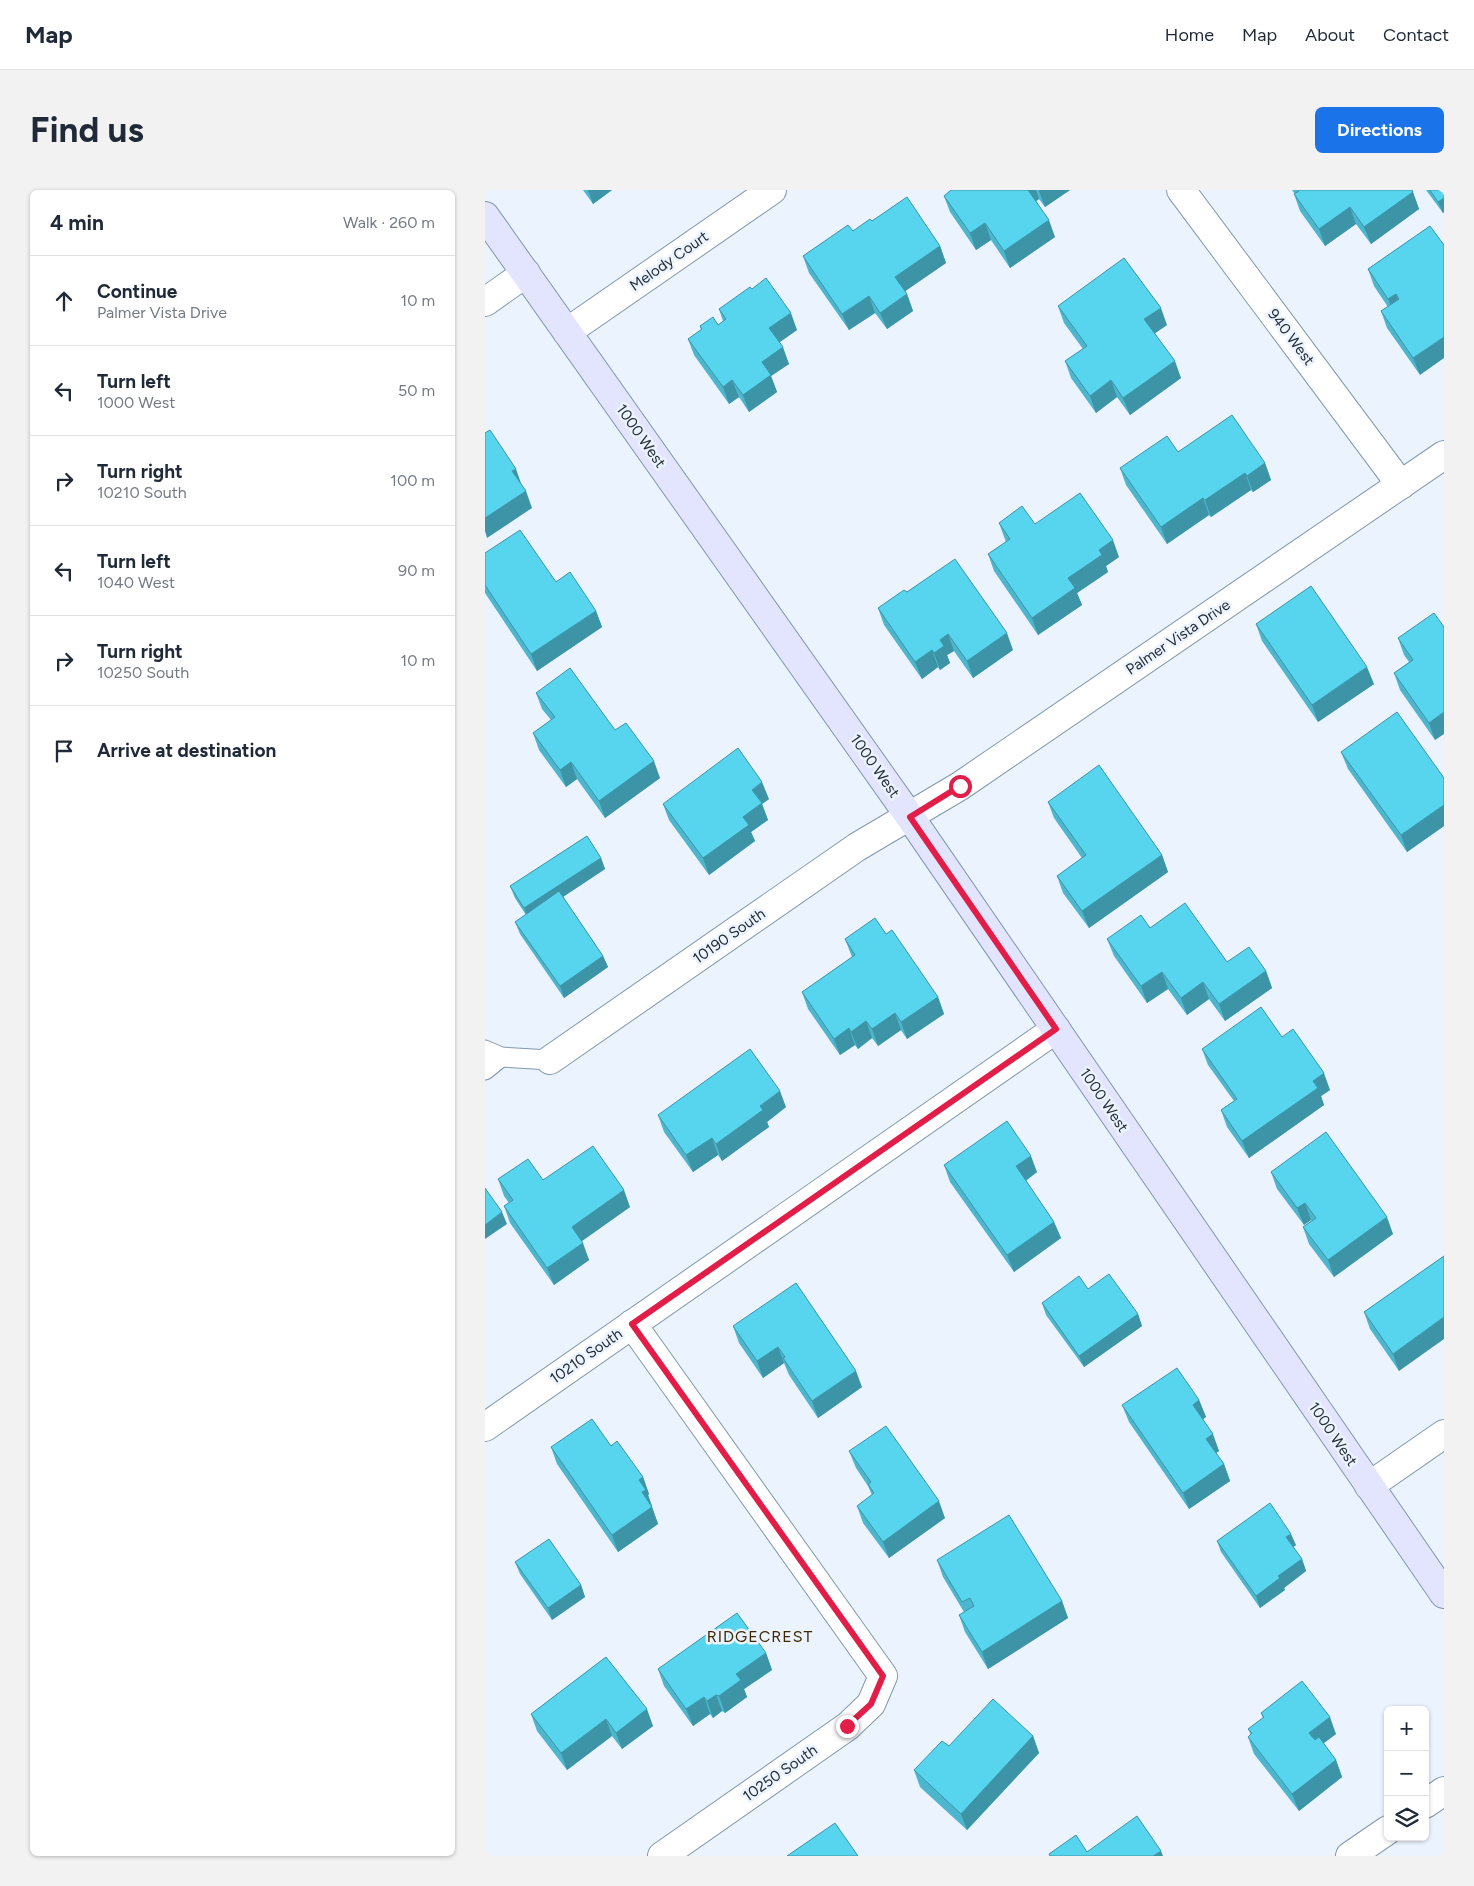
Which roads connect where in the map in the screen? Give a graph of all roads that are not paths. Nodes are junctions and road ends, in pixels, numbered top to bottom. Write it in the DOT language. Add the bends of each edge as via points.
graph roads {
  1 [pos="771,190"];
  2 [pos="1181,190"];
  3 [pos="485,216"];
  4 [pos="526,273"];
  5 [pos="485,302"];
  6 [pos="567,332"];
  7 [pos="1444,455"];
  8 [pos="1401,485"];
  9 [pos="910,817"];
  10 [pos="1056,1029"];
  11 [pos="493,1054"];
  12 [pos="550,1060"];
  13 [pos="485,1070"];
  14 [pos="632,1324"];
  15 [pos="485,1427"];
  16 [pos="1444,1434"];
  17 [pos="1369,1486"];
  18 [pos="1444,1594"];
  19 [pos="1444,1791"];
  20 [pos="1429,1801"];
  21 [pos="1384,1833"];
  22 [pos="662,1856"];
  23 [pos="1349,1856"];
  1 -- 6 [label="street, Melody Court"];
  2 -- 8 [label="street, 940 West"];
  3 -- 4 [label="street, 1000 West"];
  4 -- 5 [label="street"];
  4 -- 6 [label="street, 1000 West"];
  6 -- 9 [label="street, 1000 West"];
  7 -- 8 [label="street, Palmer Vista Drive"];
  8 -- 9 [label="street, Palmer Vista Drive"];
  9 -- 10 [label="street, 1000 West"];
  9 -- 12 [label="street, 10190 South" via="857,847"];
  10 -- 14 [label="street, 10210 South"];
  10 -- 17 [label="street, 1000 West"];
  11 -- 12 [label="lane"];
  11 -- 13 [label="lane"];
  14 -- 15 [label="street, 10210 South"];
  14 -- 22 [label="street, 10250 South" via="883,1676 871,1704 847,1726"];
  16 -- 17 [label="street"];
  17 -- 18 [label="street, 1000 West"];
  19 -- 20 [label="street"];
  21 -- 23 [label="street"];
}
